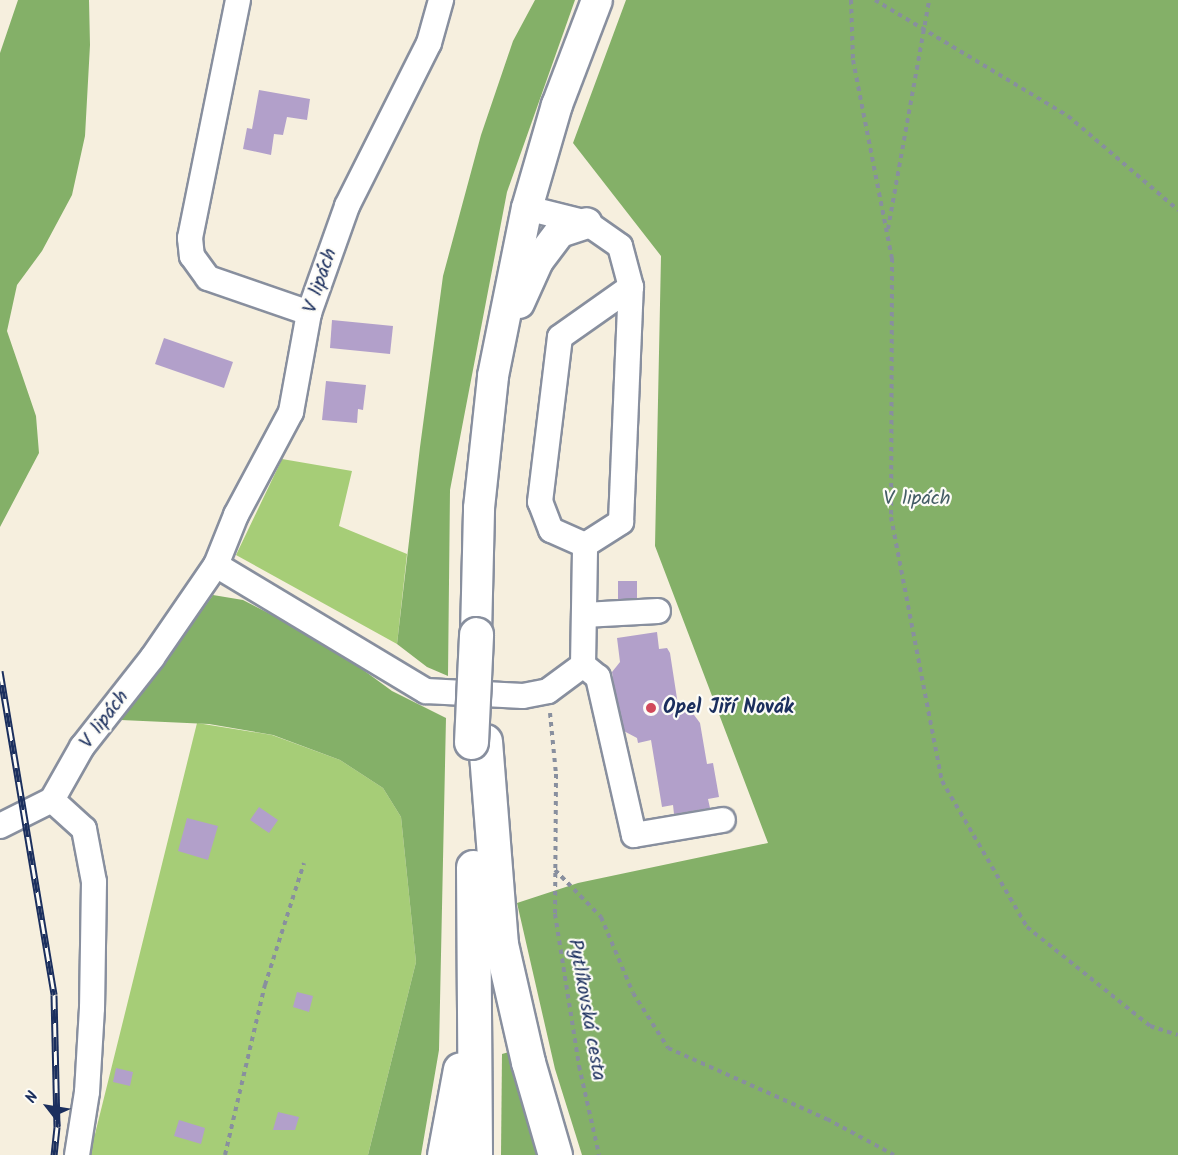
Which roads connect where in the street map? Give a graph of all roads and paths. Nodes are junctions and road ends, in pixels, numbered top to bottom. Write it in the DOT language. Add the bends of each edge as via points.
graph roads {
  1 [pos="238,0"];
  2 [pos="441,0"];
  3 [pos="597,0"];
  4 [pos="851,0"];
  5 [pos="875,0"];
  6 [pos="929,0"];
  7 [pos="926,31"];
  8 [pos="527,208"];
  9 [pos="1178,210"];
  10 [pos="588,223"];
  11 [pos="887,232"];
  12 [pos="631,287"];
  13 [pos="309,313"];
  14 [pos="493,376"];
  15 [pos="585,545"];
  16 [pos="216,565"];
  17 [pos="658,611"];
  18 [pos="584,615"];
  19 [pos="476,634"];
  20 [pos="583,665"];
  21 [pos="548,691"];
  22 [pos="478,742"];
  23 [pos="52,800"];
  24 [pos="723,820"];
  25 [pos="0,826"];
  26 [pos="304,863"];
  27 [pos="555,870"];
  28 [pos="475,988"];
  29 [pos="1178,1035"];
  30 [pos="77,1155"];
  31 [pos="225,1155"];
  32 [pos="444,1155"];
  33 [pos="475,1155"];
  34 [pos="555,1155"];
  35 [pos="599,1155"];
  36 [pos="894,1155"];
  1 -- 13 [label="street" via="190,238 192,256 208,278"];
  2 -- 13 [label="street, V lipách" via="429,43 347,206"];
  3 -- 8 [label="main road" via="557,105"];
  4 -- 11 [label="path" via="853,60"];
  5 -- 7 [label="path"];
  6 -- 7 [label="path"];
  7 -- 9 [label="path" via="1068,116"];
  7 -- 11 [label="path"];
  8 -- 10 [label="street"];
  8 -- 14 [label="main road"];
  10 -- 12 [label="street" via="620,246"];
  10 -- 14 [label="main road" via="560,232 538,261"];
  11 -- 29 [label="path" via="892,258 891,517 942,781 1027,927 1150,1026"];
  12 -- 15 [label="street" via="621,522"];
  12 -- 15 [label="street" via="560,337 540,502 551,530"];
  13 -- 16 [label="street, V lipách" via="291,412 236,515"];
  14 -- 19 [label="main road" via="479,508"];
  15 -- 18 [label="street"];
  16 -- 21 [label="street" via="426,691 523,696"];
  16 -- 23 [label="street, V lipách" via="152,658 82,747"];
  17 -- 18 [label="street"];
  18 -- 20 [label="street"];
  19 -- 22 [label="highway, bridge"];
  20 -- 21 [label="street"];
  20 -- 24 [label="street" via="598,677 634,835"];
  21 -- 27 [label="path" via="556,774"];
  22 -- 28 [label="highway"];
  22 -- 34 [label="highway" via="501,944 528,1062"];
  23 -- 25 [label="street"];
  23 -- 30 [label="street" via="84,829 94,882 87,1092"];
  26 -- 31 [label="path" via="265,986"];
  27 -- 35 [label="path, Pytlíkovská cesta" via="555,914 579,1066"];
  27 -- 36 [label="path" via="601,917 633,993 668,1048 826,1119"];
  28 -- 32 [label="highway"];
  28 -- 33 [label="highway"];
}
